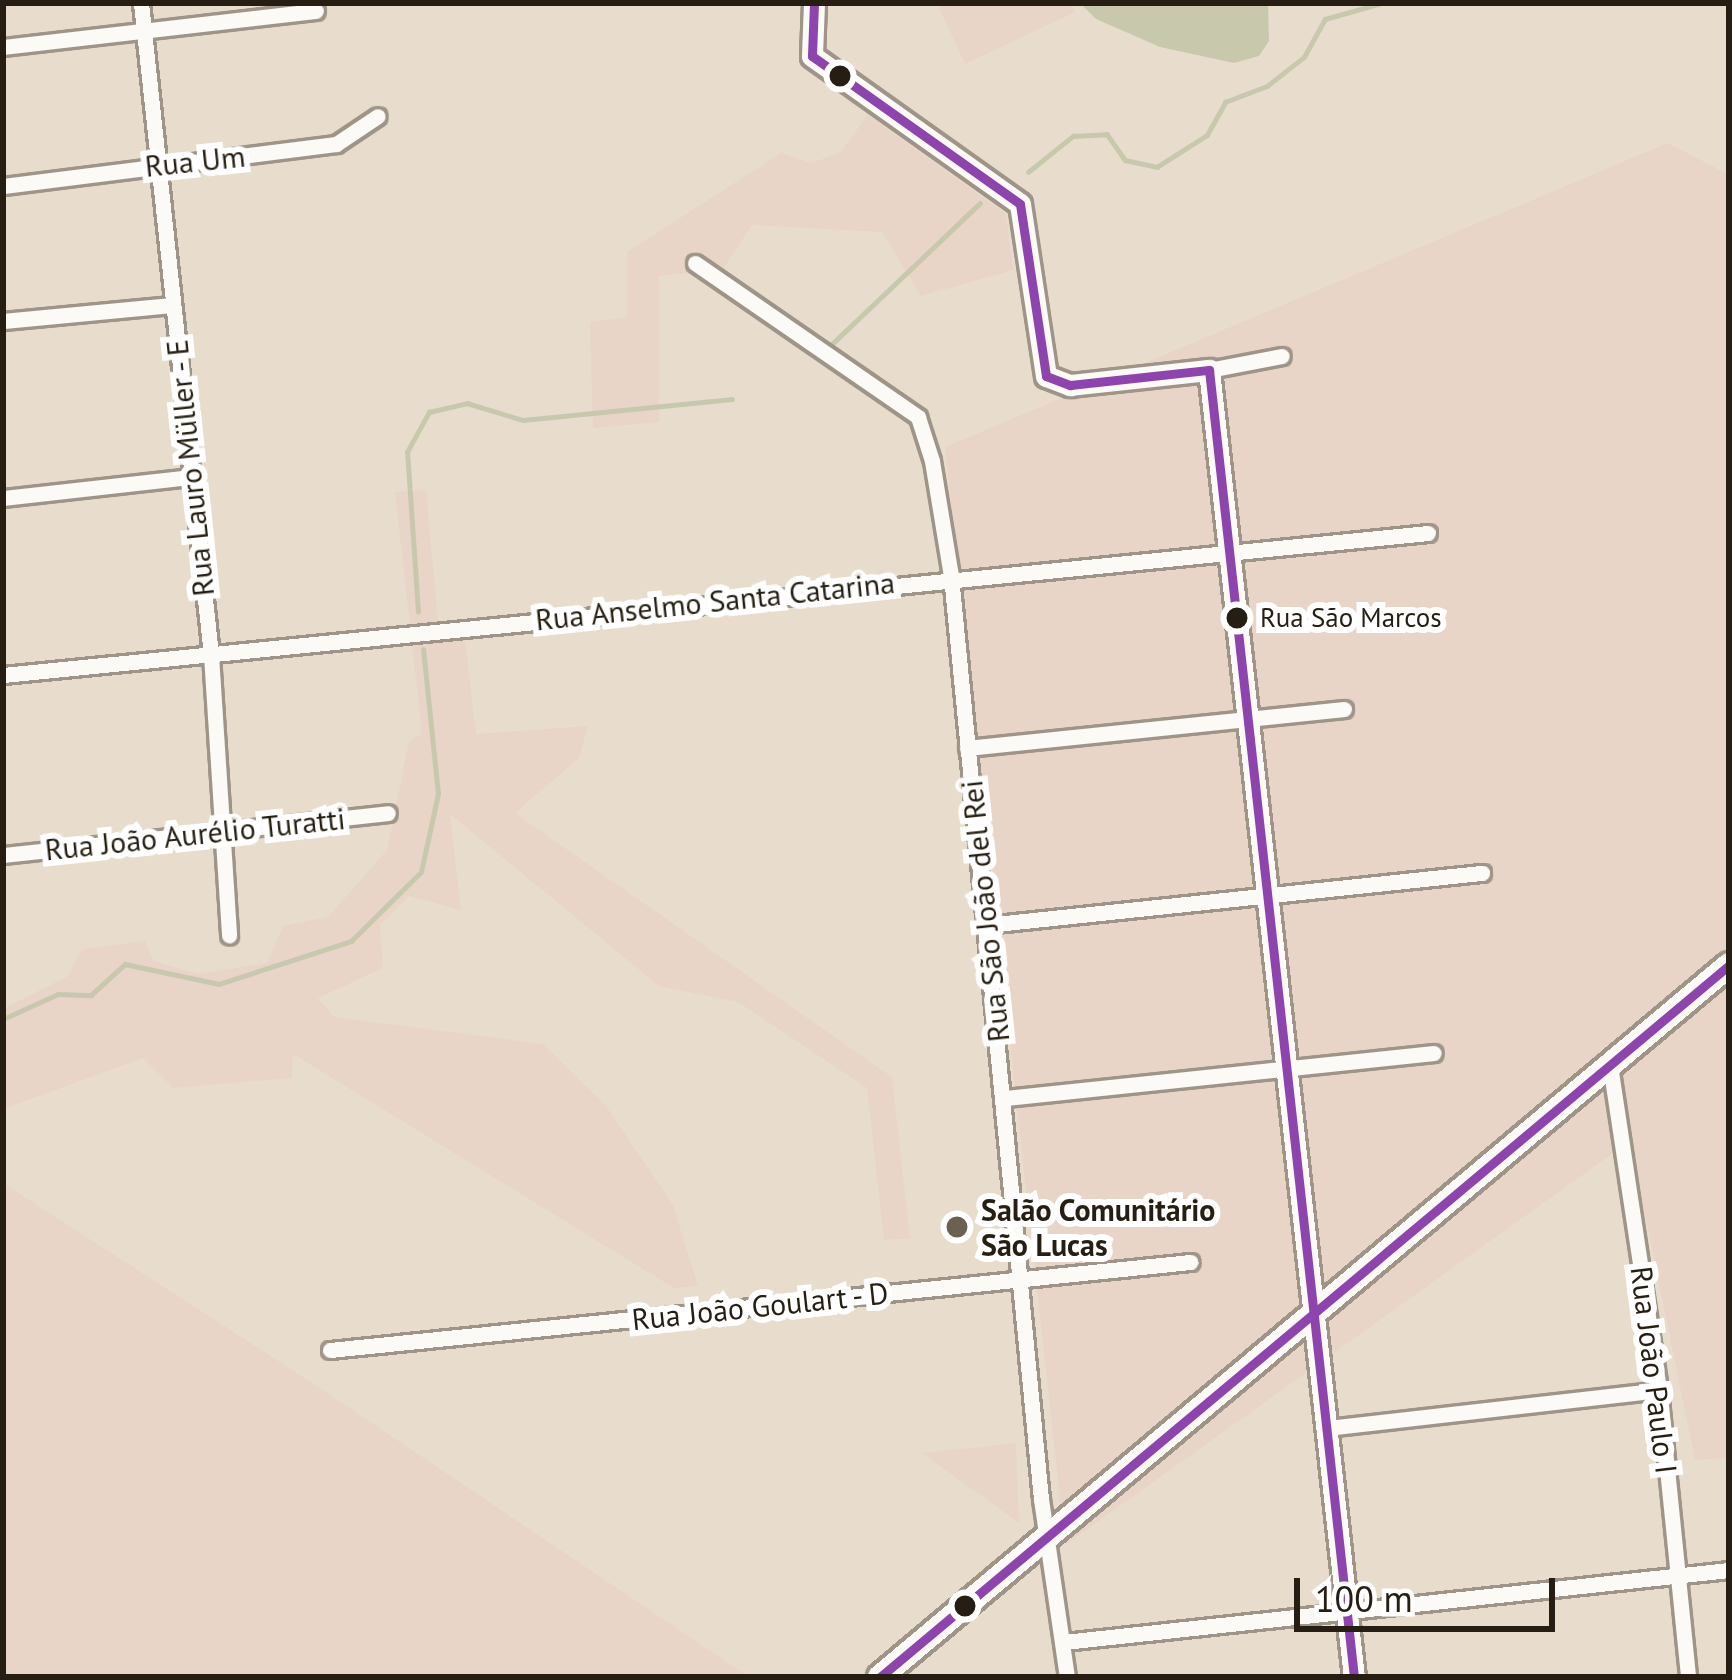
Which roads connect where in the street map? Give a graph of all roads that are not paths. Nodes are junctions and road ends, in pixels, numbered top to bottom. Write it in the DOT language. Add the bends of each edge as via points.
graph roads {
  1 [pos="141,3"];
  2 [pos="814,3"];
  3 [pos="316,11"];
  4 [pos="144,29"];
  5 [pos="3,47"];
  6 [pos="378,116"];
  7 [pos="156,164"];
  8 [pos="3,186"];
  9 [pos="695,263"];
  10 [pos="172,304"];
  11 [pos="3,321"];
  12 [pos="1282,356"];
  13 [pos="1209,370"];
  14 [pos="191,477"];
  15 [pos="3,498"];
  16 [pos="1428,532"];
  17 [pos="1234,554"];
  18 [pos="951,575"];
  19 [pos="211,655"];
  20 [pos="3,676"];
  21 [pos="1344,709"];
  22 [pos="1251,718"];
  23 [pos="967,748"];
  24 [pos="388,813"];
  25 [pos="224,831"];
  26 [pos="3,855"];
  27 [pos="1482,873"];
  28 [pos="1270,893"];
  29 [pos="986,925"];
  30 [pos="230,935"];
  31 [pos="1729,965"];
  32 [pos="1434,1053"];
  33 [pos="1610,1065"];
  34 [pos="1289,1068"];
  35 [pos="1006,1098"];
  36 [pos="1190,1262"];
  37 [pos="1021,1279"];
  38 [pos="1315,1313"];
  39 [pos="330,1350"];
  40 [pos="1659,1390"];
  41 [pos="1327,1428"];
  42 [pos="1048,1536"];
  43 [pos="1729,1570"];
  44 [pos="1678,1576"];
  45 [pos="1347,1611"];
  46 [pos="1064,1642"];
  47 [pos="880,1677"];
  48 [pos="1067,1677"];
  49 [pos="1354,1677"];
  50 [pos="1688,1677"];
  1 -- 4 [label="street, Rua Lauro Müller - E"];
  2 -- 13 [label="street" via="812,56 1020,204 1042,368 1052,382"];
  3 -- 4 [label="street"];
  4 -- 5 [label="street"];
  4 -- 7 [label="street, Rua Lauro Müller - E"];
  6 -- 7 [label="street, Rua Um" via="336,143"];
  7 -- 8 [label="street, Rua Um"];
  7 -- 10 [label="street, Rua Lauro Müller - E"];
  9 -- 18 [label="street, Rua São João del Rei" via="917,417"];
  10 -- 11 [label="street"];
  10 -- 14 [label="street, Rua Lauro Müller - E"];
  12 -- 13 [label="street"];
  13 -- 17 [label="street"];
  14 -- 15 [label="street"];
  14 -- 19 [label="street, Rua Lauro Müller - E"];
  16 -- 17 [label="street, Rua Anselmo Santa Catarina"];
  17 -- 18 [label="street, Rua Anselmo Santa Catarina"];
  17 -- 22 [label="street"];
  18 -- 19 [label="street, Rua Anselmo Santa Catarina"];
  18 -- 23 [label="street, Rua São João del Rei"];
  19 -- 20 [label="street, Rua Anselmo Santa Catarina"];
  19 -- 25 [label="street, Rua Lauro Müller - E"];
  21 -- 22 [label="street"];
  22 -- 23 [label="street"];
  22 -- 28 [label="street"];
  23 -- 29 [label="street, Rua São João del Rei"];
  24 -- 25 [label="street, Rua João Aurélio Turatti"];
  25 -- 26 [label="street, Rua João Aurélio Turatti"];
  25 -- 30 [label="street, Rua Lauro Müller - E"];
  27 -- 28 [label="street"];
  28 -- 29 [label="street"];
  28 -- 34 [label="street"];
  29 -- 35 [label="street, Rua São João del Rei"];
  31 -- 33 [label="main road"];
  32 -- 34 [label="street"];
  33 -- 38 [label="main road"];
  33 -- 40 [label="street, Rua João Paulo I"];
  34 -- 35 [label="street"];
  34 -- 38 [label="street"];
  35 -- 37 [label="street, Rua São João del Rei"];
  36 -- 37 [label="street, Rua João Goulart - D"];
  37 -- 39 [label="street, Rua João Goulart - D"];
  37 -- 42 [label="street, Rua São João del Rei"];
  38 -- 41 [label="street"];
  38 -- 42 [label="main road"];
  40 -- 41 [label="street"];
  40 -- 44 [label="street, Rua João Paulo I"];
  41 -- 45 [label="street"];
  42 -- 46 [label="street, Rua São João del Rei"];
  42 -- 47 [label="main road"];
  43 -- 44 [label="street"];
  44 -- 45 [label="street"];
  44 -- 50 [label="street, Rua João Paulo I"];
  45 -- 46 [label="street"];
  45 -- 49 [label="street"];
  46 -- 48 [label="street, Rua São João del Rei"];
}
